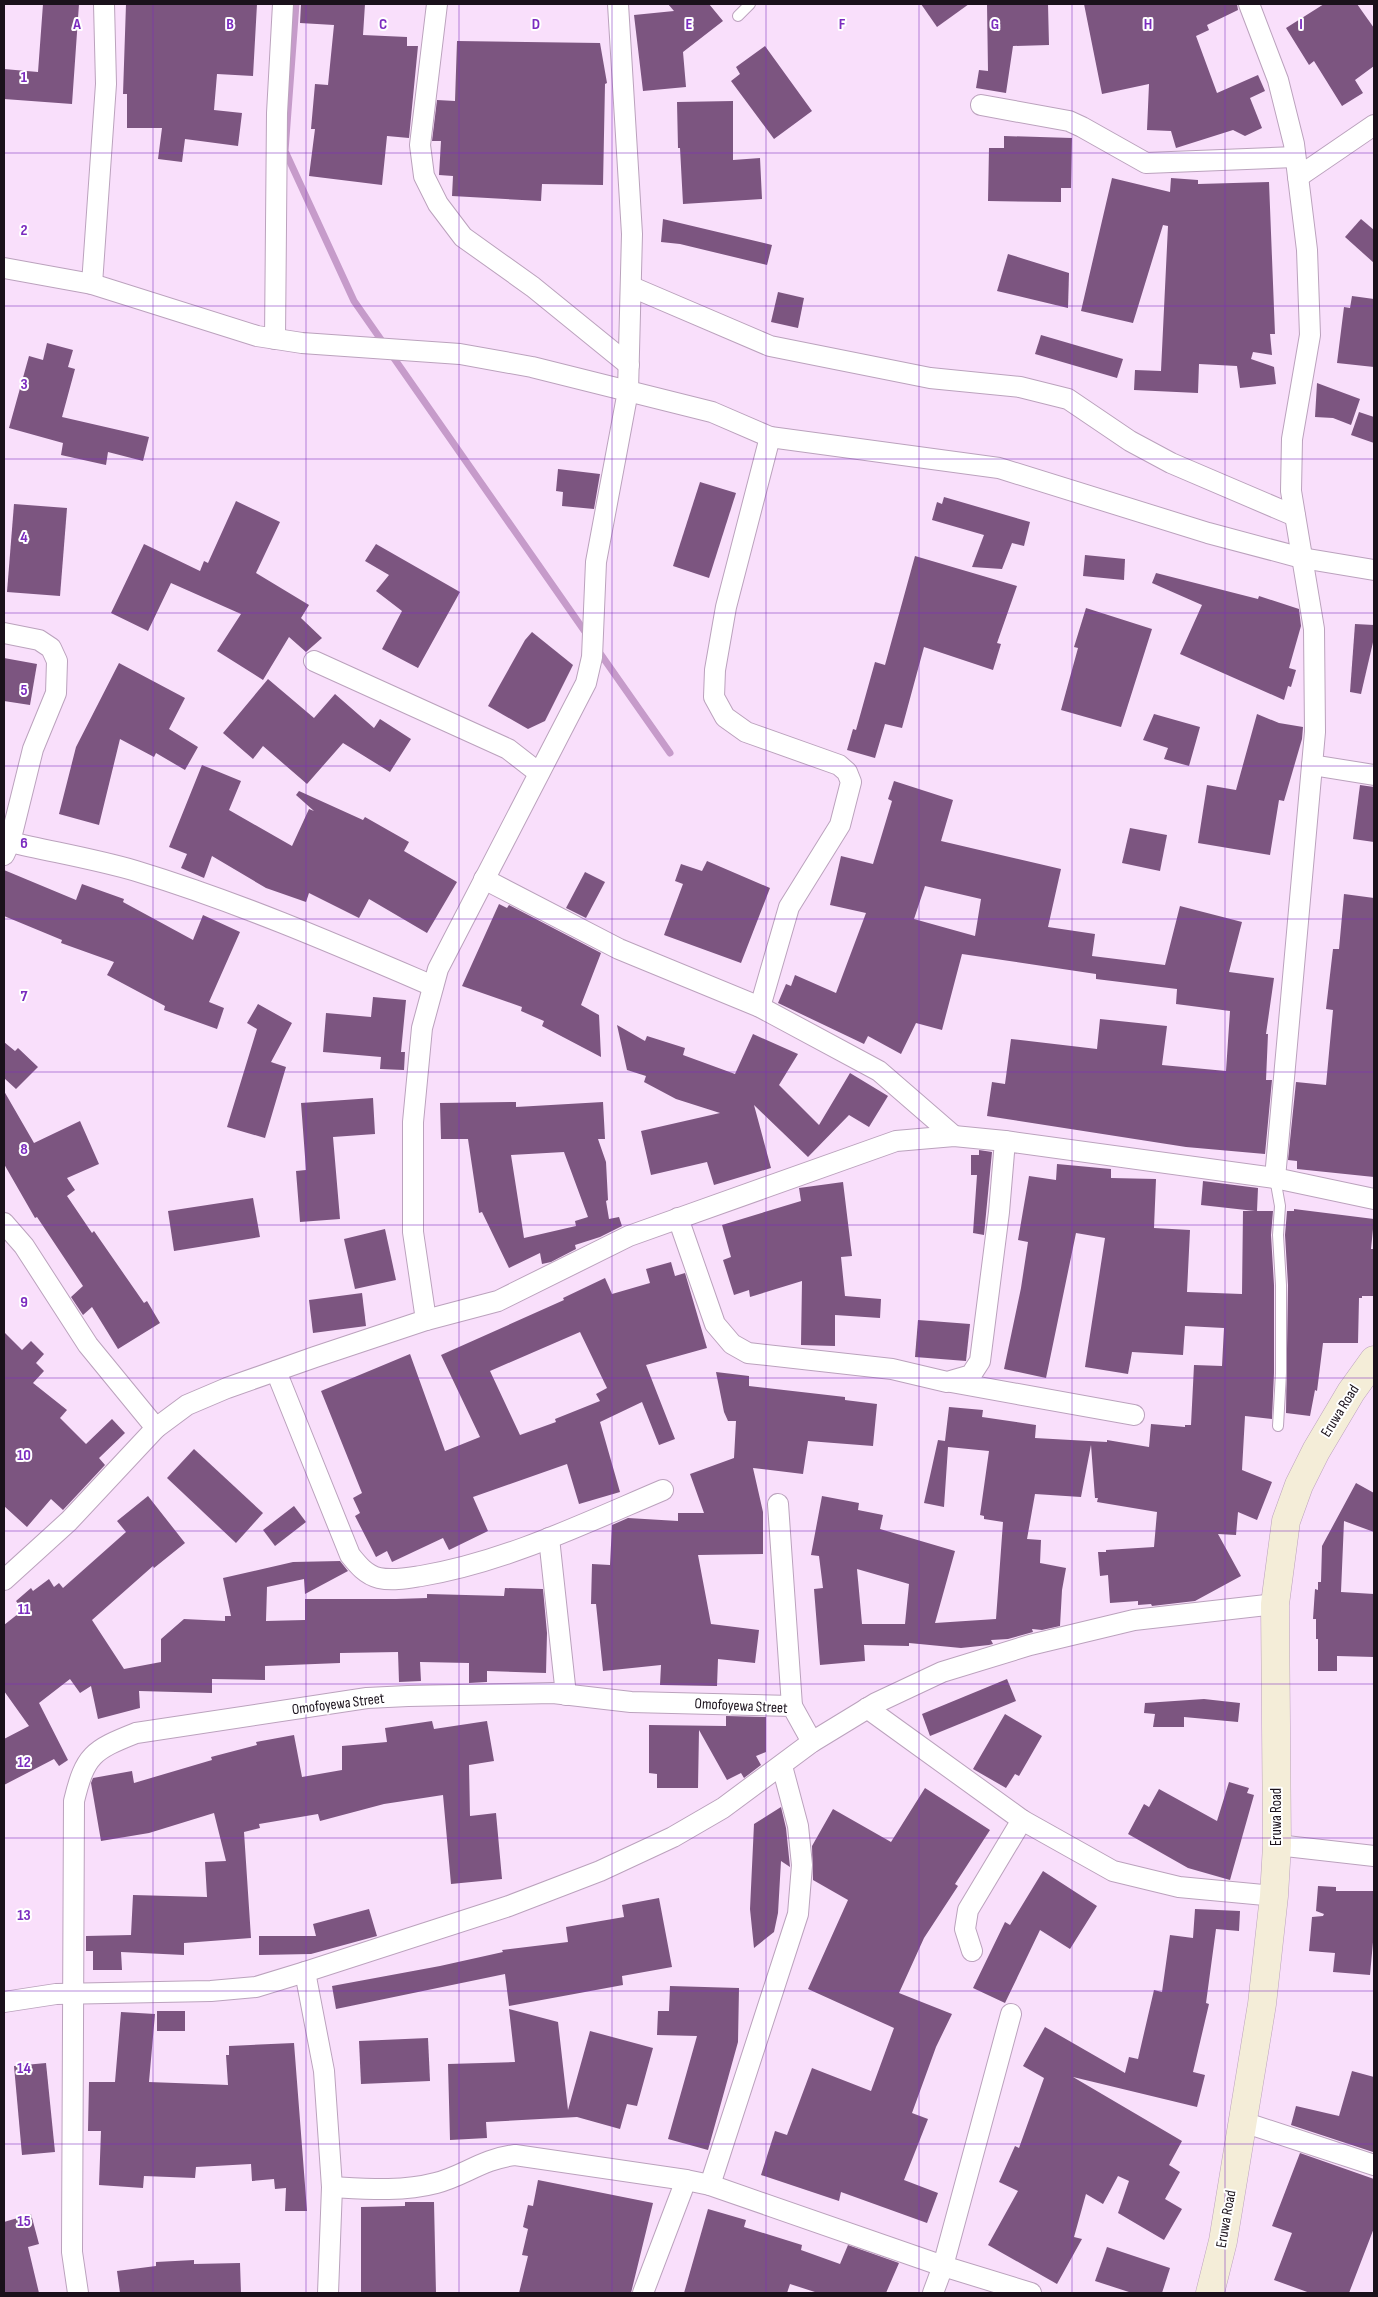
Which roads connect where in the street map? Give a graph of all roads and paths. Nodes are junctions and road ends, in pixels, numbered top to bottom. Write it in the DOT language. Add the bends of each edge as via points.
graph roads {
  1 [pos="104,4"];
  2 [pos="283,4"];
  3 [pos="437,4"];
  4 [pos="618,4"];
  5 [pos="750,4"];
  6 [pos="1249,4"];
  7 [pos="738,16"];
  8 [pos="981,105"];
  9 [pos="1374,125"];
  10 [pos="1296,167"];
  11 [pos="4,268"];
  12 [pos="92,284"];
  13 [pos="632,287"];
  14 [pos="275,339"];
  15 [pos="629,365"];
  16 [pos="628,391"];
  17 [pos="770,437"];
  18 [pos="1295,516"];
  19 [pos="1302,558"];
  20 [pos="1374,570"];
  21 [pos="4,633"];
  22 [pos="314,661"];
  23 [pos="1312,765"];
  24 [pos="539,773"];
  25 [pos="1374,775"];
  26 [pos="7,848"];
  27 [pos="484,879"];
  28 [pos="433,986"];
  29 [pos="760,1007"];
  30 [pos="954,1136"];
  31 [pos="1005,1141"];
  32 [pos="1275,1178"];
  33 [pos="1374,1199"];
  34 [pos="678,1218"];
  35 [pos="4,1223"];
  36 [pos="426,1320"];
  37 [pos="276,1371"];
  38 [pos="1367,1374"];
  39 [pos="948,1382"];
  40 [pos="1134,1415"];
  41 [pos="1278,1426"];
  42 [pos="156,1428"];
  43 [pos="663,1490"];
  44 [pos="778,1504"];
  45 [pos="549,1538"];
  46 [pos="4,1580"];
  47 [pos="1275,1604"];
  48 [pos="566,1695"];
  49 [pos="792,1706"];
  50 [pos="867,1708"];
  51 [pos="812,1742"];
  52 [pos="782,1766"];
  53 [pos="1022,1820"];
  54 [pos="1277,1845"];
  55 [pos="1374,1856"];
  56 [pos="1274,1896"];
  57 [pos="972,1951"];
  58 [pos="305,1972"];
  59 [pos="74,1993"];
  60 [pos="4,2002"];
  61 [pos="1011,2014"];
  62 [pos="1242,2122"];
  63 [pos="1374,2165"];
  64 [pos="686,2180"];
  65 [pos="710,2185"];
  66 [pos="332,2187"];
  67 [pos="943,2266"];
  68 [pos="78,2293"];
  69 [pos="328,2293"];
  70 [pos="643,2293"];
  71 [pos="933,2293"];
  72 [pos="1031,2293"];
  73 [pos="1210,2293"];
  1 -- 12 [label="street" via="106,84"];
  2 -- 14 [label="street" via="277,113"];
  3 -- 15 [label="street" via="420,145 424,176 438,204 463,237"];
  4 -- 13 [label="street" via="632,234"];
  5 -- 7 [label="lane"];
  6 -- 10 [label="street" via="1278,80"];
  8 -- 10 [label="street" via="1069,121 1146,163"];
  9 -- 10 [label="street"];
  10 -- 18 [label="street" via="1307,250 1310,334 1292,438 1291,491"];
  11 -- 12 [label="street"];
  12 -- 14 [label="street" via="256,336"];
  13 -- 15 [label="street"];
  13 -- 18 [label="street" via="770,346 930,378 1020,387 1068,399 1130,441 1170,463"];
  14 -- 16 [label="street" via="302,344 460,354 532,367"];
  15 -- 16 [label="street"];
  16 -- 17 [label="street" via="712,412"];
  16 -- 24 [label="street" via="596,562 592,658 586,683"];
  17 -- 19 [label="street" via="999,468 1208,533"];
  17 -- 29 [label="street" via="726,607 715,670 714,697 725,717 746,732 839,765 848,772 851,782 840,826 789,907"];
  18 -- 19 [label="street"];
  19 -- 20 [label="street"];
  19 -- 23 [label="street" via="1314,629 1315,732"];
  21 -- 26 [label="street" via="39,640 51,648 56,661 56,693 33,749"];
  22 -- 24 [label="street" via="508,749"];
  23 -- 25 [label="street"];
  23 -- 32 [label="street"];
  24 -- 27 [label="street"];
  26 -- 28 [label="street" via="134,871 280,920"];
  27 -- 28 [label="street" via="438,969"];
  27 -- 29 [label="street" via="619,949"];
  28 -- 36 [label="street" via="422,1028 413,1122 413,1232"];
  29 -- 30 [label="street" via="879,1071"];
  30 -- 31 [label="street"];
  30 -- 34 [label="street" via="896,1142"];
  31 -- 32 [label="street"];
  31 -- 39 [label="street" via="980,1361 971,1375"];
  32 -- 33 [label="street"];
  32 -- 41 [label="lane" via="1280,1206 1281,1285"];
  34 -- 36 [label="street" via="629,1236 498,1301"];
  34 -- 39 [label="street" via="715,1324 732,1344 748,1353 892,1369"];
  35 -- 42 [label="street" via="24,1246 88,1344"];
  36 -- 37 [label="street"];
  37 -- 42 [label="street" via="187,1405"];
  37 -- 45 [label="street" via="350,1555 362,1570 379,1578 400,1579 456,1570"];
  38 -- 47 [label="main road, Eruwa Road" via="1316,1451 1299,1485 1286,1521"];
  39 -- 40 [label="street"];
  42 -- 46 [label="street" via="69,1521"];
  43 -- 45 [label="street"];
  44 -- 49 [label="street"];
  45 -- 48 [label="street"];
  47 -- 50 [label="street" via="1134,1620 1030,1645 942,1672"];
  47 -- 54 [label="main road, Eruwa Road"];
  48 -- 49 [label="street, Omofoyewa Street" via="631,1702"];
  48 -- 59 [label="street, Omofoyewa Street" via="367,1698 136,1732 108,1744 89,1758 74,1801"];
  49 -- 51 [label="street, Omofoyewa Street"];
  50 -- 51 [label="street"];
  50 -- 53 [label="street"];
  51 -- 52 [label="street"];
  52 -- 58 [label="street" via="723,1808 600,1871 509,1906"];
  52 -- 65 [label="street" via="798,1826 801,1855 798,1914"];
  53 -- 56 [label="street" via="1113,1870 1179,1887"];
  53 -- 57 [label="street" via="968,1910 965,1929"];
  54 -- 55 [label="street"];
  54 -- 56 [label="main road, Eruwa Road"];
  56 -- 62 [label="main road, Eruwa Road" via="1262,2004"];
  58 -- 59 [label="street" via="256,1987 211,1991"];
  58 -- 66 [label="street" via="324,2071"];
  59 -- 60 [label="street"];
  59 -- 68 [label="street, Omofoyewa Street" via="72,2252"];
  61 -- 67 [label="street"];
  62 -- 63 [label="street"];
  62 -- 73 [label="main road, Eruwa Road" via="1223,2241"];
  64 -- 65 [label="street"];
  64 -- 66 [label="street" via="515,2155 495,2157 436,2183 389,2190"];
  64 -- 70 [label="street"];
  65 -- 67 [label="street"];
  66 -- 69 [label="street"];
  67 -- 71 [label="street"];
  67 -- 72 [label="street"];
}
